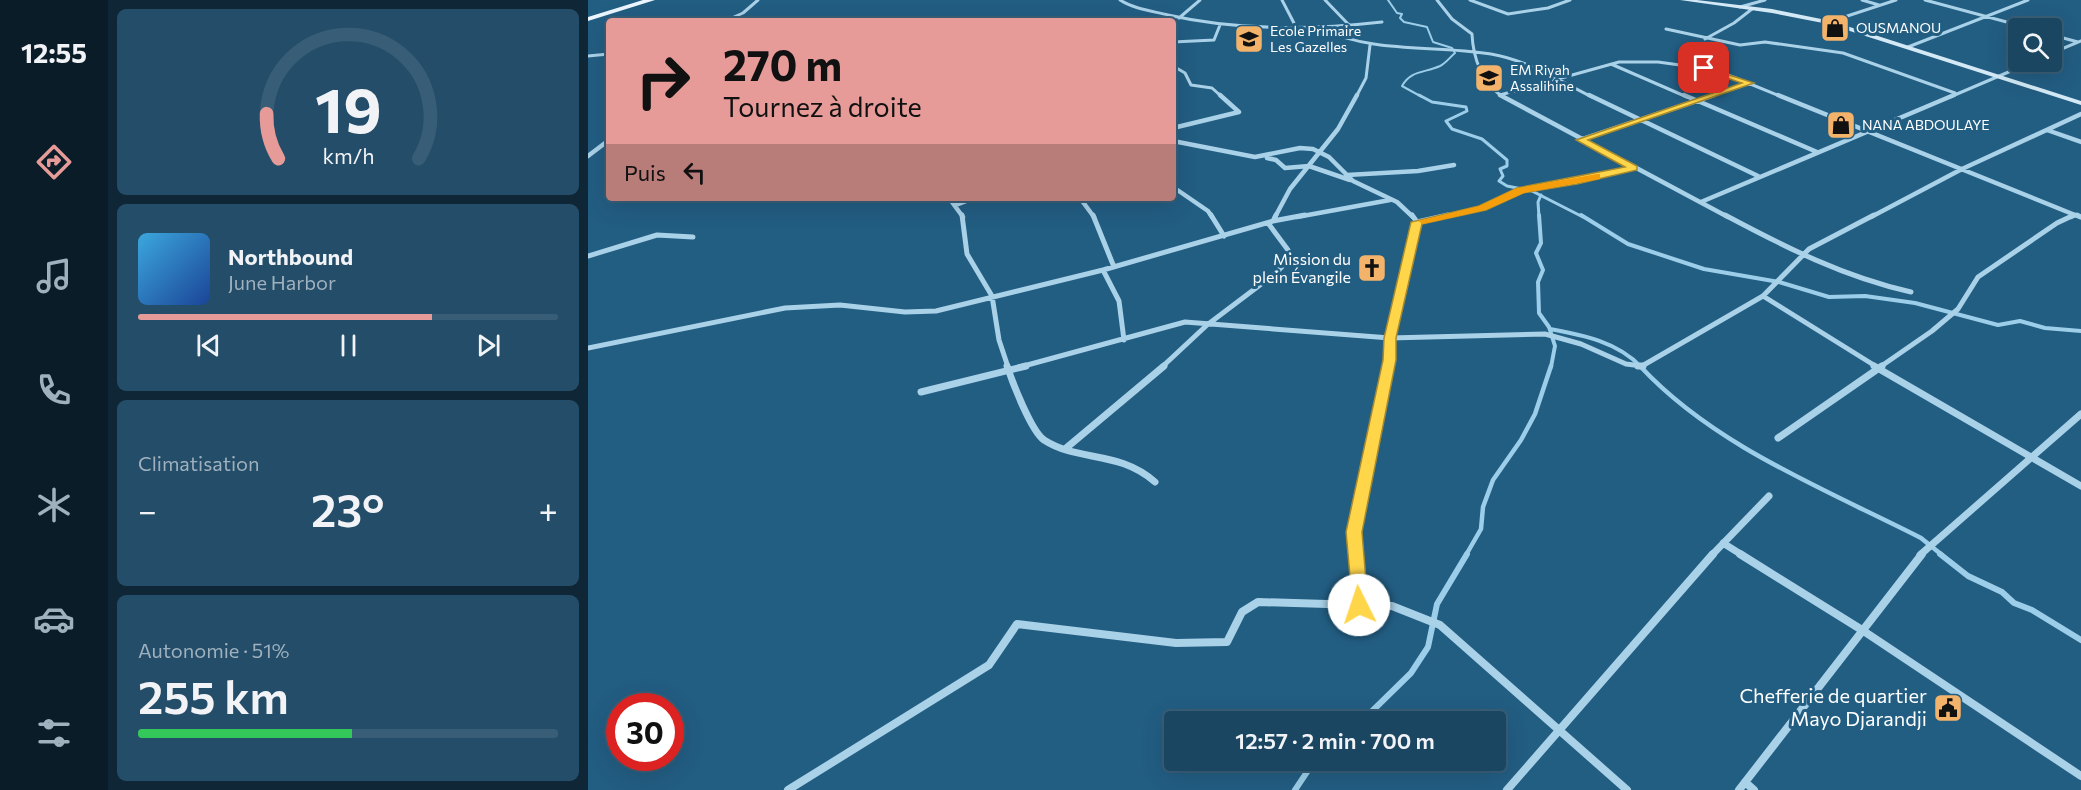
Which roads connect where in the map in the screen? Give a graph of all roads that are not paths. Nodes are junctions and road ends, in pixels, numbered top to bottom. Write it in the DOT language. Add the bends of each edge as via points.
graph roads {
  1 [pos="651,0"];
  2 [pos="758,0"];
  3 [pos="1120,0"];
  4 [pos="1200,0"];
  5 [pos="1282,0"];
  6 [pos="1325,0"];
  7 [pos="1437,0"];
  8 [pos="1470,0"];
  9 [pos="1570,0"];
  10 [pos="1683,0"];
  11 [pos="1765,0"];
  12 [pos="1862,0"];
  13 [pos="1896,0"];
  14 [pos="1925,0"];
  15 [pos="2028,0"];
  16 [pos="1881,5"];
  17 [pos="1740,8"];
  18 [pos="1752,9"];
  19 [pos="1164,15"];
  20 [pos="1987,16"];
  21 [pos="731,18"];
  22 [pos="1162,18"];
  23 [pos="1179,18"];
  24 [pos="588,19"];
  25 [pos="1382,22"];
  26 [pos="1829,22"];
  27 [pos="2008,22"];
  28 [pos="1220,25"];
  29 [pos="1350,26"];
  30 [pos="1296,27"];
  31 [pos="1316,27"];
  32 [pos="1666,29"];
  33 [pos="2062,38"];
  34 [pos="1705,39"];
  35 [pos="1176,42"];
  36 [pos="2080,42"];
  37 [pos="1370,45"];
  38 [pos="1908,47"];
  39 [pos="2062,49"];
  40 [pos="1472,52"];
  41 [pos="606,54"];
  42 [pos="588,56"];
  43 [pos="1611,64"];
  44 [pos="1176,68"];
  45 [pos="2008,72"];
  46 [pos="1998,76"];
  47 [pos="1556,81"];
  48 [pos="1750,83"];
  49 [pos="1956,93"];
  50 [pos="1500,95"];
  51 [pos="1697,101"];
  52 [pos="2081,103"];
  53 [pos="2081,114"];
  54 [pos="1641,119"];
  55 [pos="1176,127"];
  56 [pos="2047,130"];
  57 [pos="1868,131"];
  58 [pos="1580,140"];
  59 [pos="1176,141"];
  60 [pos="606,142"];
  61 [pos="2081,142"];
  62 [pos="1321,151"];
  63 [pos="1816,152"];
  64 [pos="588,156"];
  65 [pos="1264,156"];
  66 [pos="1454,165"];
  67 [pos="1309,166"];
  68 [pos="1634,168"];
  69 [pos="1962,170"];
  70 [pos="1758,176"];
  71 [pos="1349,178"];
  72 [pos="1176,189"];
  73 [pos="1390,200"];
  74 [pos="952,201"];
  75 [pos="966,201"];
  76 [pos="1082,201"];
  77 [pos="1701,202"];
  78 [pos="956,205"];
  79 [pos="2078,216"];
  80 [pos="1270,222"];
  81 [pos="1417,222"];
  82 [pos="1224,236"];
  83 [pos="693,237"];
  84 [pos="1800,255"];
  85 [pos="588,256"];
  86 [pos="1114,267"];
  87 [pos="1103,270"];
  88 [pos="1911,292"];
  89 [pos="992,296"];
  90 [pos="1763,296"];
  91 [pos="1208,325"];
  92 [pos="1390,338"];
  93 [pos="1124,340"];
  94 [pos="588,348"];
  95 [pos="1878,368"];
  96 [pos="1010,371"];
  97 [pos="921,392"];
  98 [pos="2081,414"];
  99 [pos="1778,438"];
  100 [pos="1065,449"];
  101 [pos="2030,456"];
  102 [pos="1155,482"];
  103 [pos="2081,486"];
  104 [pos="1768,496"];
  105 [pos="1723,543"];
  106 [pos="1359,605"];
  107 [pos="1862,630"];
  108 [pos="1558,732"];
  109 [pos="2081,776"];
  110 [pos="1742,786"];
  111 [pos="788,790"];
  112 [pos="1507,790"];
  113 [pos="1627,790"];
  114 [pos="1754,790"];
  1 -- 24 [label="main road"];
  2 -- 21 [label="street"];
  3 -- 19 [label="street"];
  4 -- 23 [label="street"];
  5 -- 30 [label="street"];
  6 -- 29 [label="street"];
  7 -- 40 [label="street" via="1452,19 1472,34"];
  8 -- 9 [label="street" via="1508,14"];
  10 -- 17 [label="street"];
  11 -- 17 [label="street"];
  12 -- 16 [label="street"];
  13 -- 16 [label="street"];
  14 -- 20 [label="street"];
  15 -- 20 [label="street"];
  16 -- 26 [label="street"];
  17 -- 18 [label="street"];
  18 -- 26 [label="street"];
  18 -- 34 [label="street"];
  19 -- 22 [label="street"];
  19 -- 23 [label="street"];
  20 -- 27 [label="street"];
  20 -- 38 [label="street"];
  23 -- 28 [label="street"];
  25 -- 29 [label="street"];
  26 -- 38 [label="street"];
  28 -- 30 [label="street"];
  28 -- 35 [label="street" via="1214,40"];
  29 -- 31 [label="street"];
  30 -- 31 [label="street"];
  31 -- 37 [label="street"];
  32 -- 34 [label="street"];
  33 -- 36 [label="street"];
  34 -- 49 [label="street" via="1717,38 1740,45 1765,42 1843,53"];
  36 -- 39 [label="street"];
  37 -- 40 [label="street"];
  37 -- 62 [label="street" via="1366,78"];
  38 -- 46 [label="street"];
  40 -- 47 [label="street" via="1515,60"];
  40 -- 50 [label="street" via="1478,68"];
  41 -- 42 [label="street"];
  43 -- 47 [label="street"];
  43 -- 48 [label="street" via="1632,61 1692,66"];
  43 -- 51 [label="street"];
  44 -- 55 [label="street" via="1185,73 1191,85 1212,88 1239,112"];
  45 -- 46 [label="street"];
  46 -- 49 [label="street"];
  46 -- 52 [label="street"];
  47 -- 50 [label="street"];
  47 -- 54 [label="street"];
  48 -- 51 [label="street"];
  48 -- 57 [label="street"];
  49 -- 57 [label="street"];
  50 -- 58 [label="street"];
  51 -- 54 [label="street"];
  51 -- 63 [label="street"];
  53 -- 56 [label="street"];
  54 -- 58 [label="street"];
  54 -- 70 [label="street"];
  56 -- 61 [label="street"];
  56 -- 69 [label="street"];
  57 -- 63 [label="street"];
  57 -- 69 [label="street"];
  58 -- 68 [label="street"];
  59 -- 65 [label="street" via="1206,146 1232,156"];
  60 -- 64 [label="street"];
  62 -- 65 [label="street" via="1299,147"];
  62 -- 67 [label="street"];
  62 -- 71 [label="street"];
  63 -- 70 [label="street"];
  65 -- 67 [label="street" via="1285,168"];
  66 -- 71 [label="street"];
  67 -- 71 [label="street"];
  67 -- 80 [label="street"];
  68 -- 77 [label="street"];
  68 -- 81 [label="street" via="1521,190 1482,208"];
  69 -- 79 [label="street"];
  69 -- 84 [label="street"];
  70 -- 77 [label="street"];
  71 -- 73 [label="street"];
  72 -- 82 [label="street" via="1208,211"];
  73 -- 80 [label="street"];
  73 -- 81 [label="street" via="1400,202"];
  74 -- 78 [label="street"];
  75 -- 78 [label="street"];
  76 -- 86 [label="street" via="1094,216"];
  77 -- 84 [label="street"];
  78 -- 89 [label="street" via="964,218 967,254"];
  79 -- 95 [label="street" via="2057,223 1978,277 1958,309"];
  80 -- 82 [label="street"];
  80 -- 91 [label="street" via="1288,250 1289,259"];
  81 -- 92 [label="street"];
  82 -- 86 [label="street"];
  83 -- 85 [label="street" via="657,235"];
  84 -- 88 [label="street" via="1875,284"];
  84 -- 90 [label="street"];
  86 -- 87 [label="street"];
  87 -- 89 [label="street"];
  87 -- 93 [label="street" via="1119,301"];
  89 -- 94 [label="street" via="936,311 840,305 785,308"];
  89 -- 96 [label="street" via="999,340"];
  90 -- 92 [label="street" via="1642,366 1545,334"];
  90 -- 95 [label="street"];
  91 -- 92 [label="street"];
  91 -- 93 [label="street" via="1185,322"];
  91 -- 100 [label="street"];
  92 -- 106 [label="street" via="1389,360 1354,532"];
  93 -- 96 [label="street"];
  95 -- 99 [label="street"];
  95 -- 101 [label="street"];
  96 -- 97 [label="street"];
  96 -- 100 [label="street" via="1042,440"];
  98 -- 101 [label="street"];
  100 -- 102 [label="street" via="1112,458"];
  101 -- 103 [label="street"];
  101 -- 107 [label="street" via="1918,557"];
  104 -- 105 [label="street"];
  105 -- 107 [label="street"];
  105 -- 108 [label="street"];
  106 -- 108 [label="street" via="1392,606 1440,626"];
  106 -- 111 [label="street" via="1258,602 1240,611 1227,642 1212,644 1176,644 1020,622 1014,625 989,665"];
  107 -- 109 [label="street"];
  107 -- 110 [label="street"];
  108 -- 112 [label="street"];
  108 -- 113 [label="street"];
  110 -- 114 [label="street"];
}
